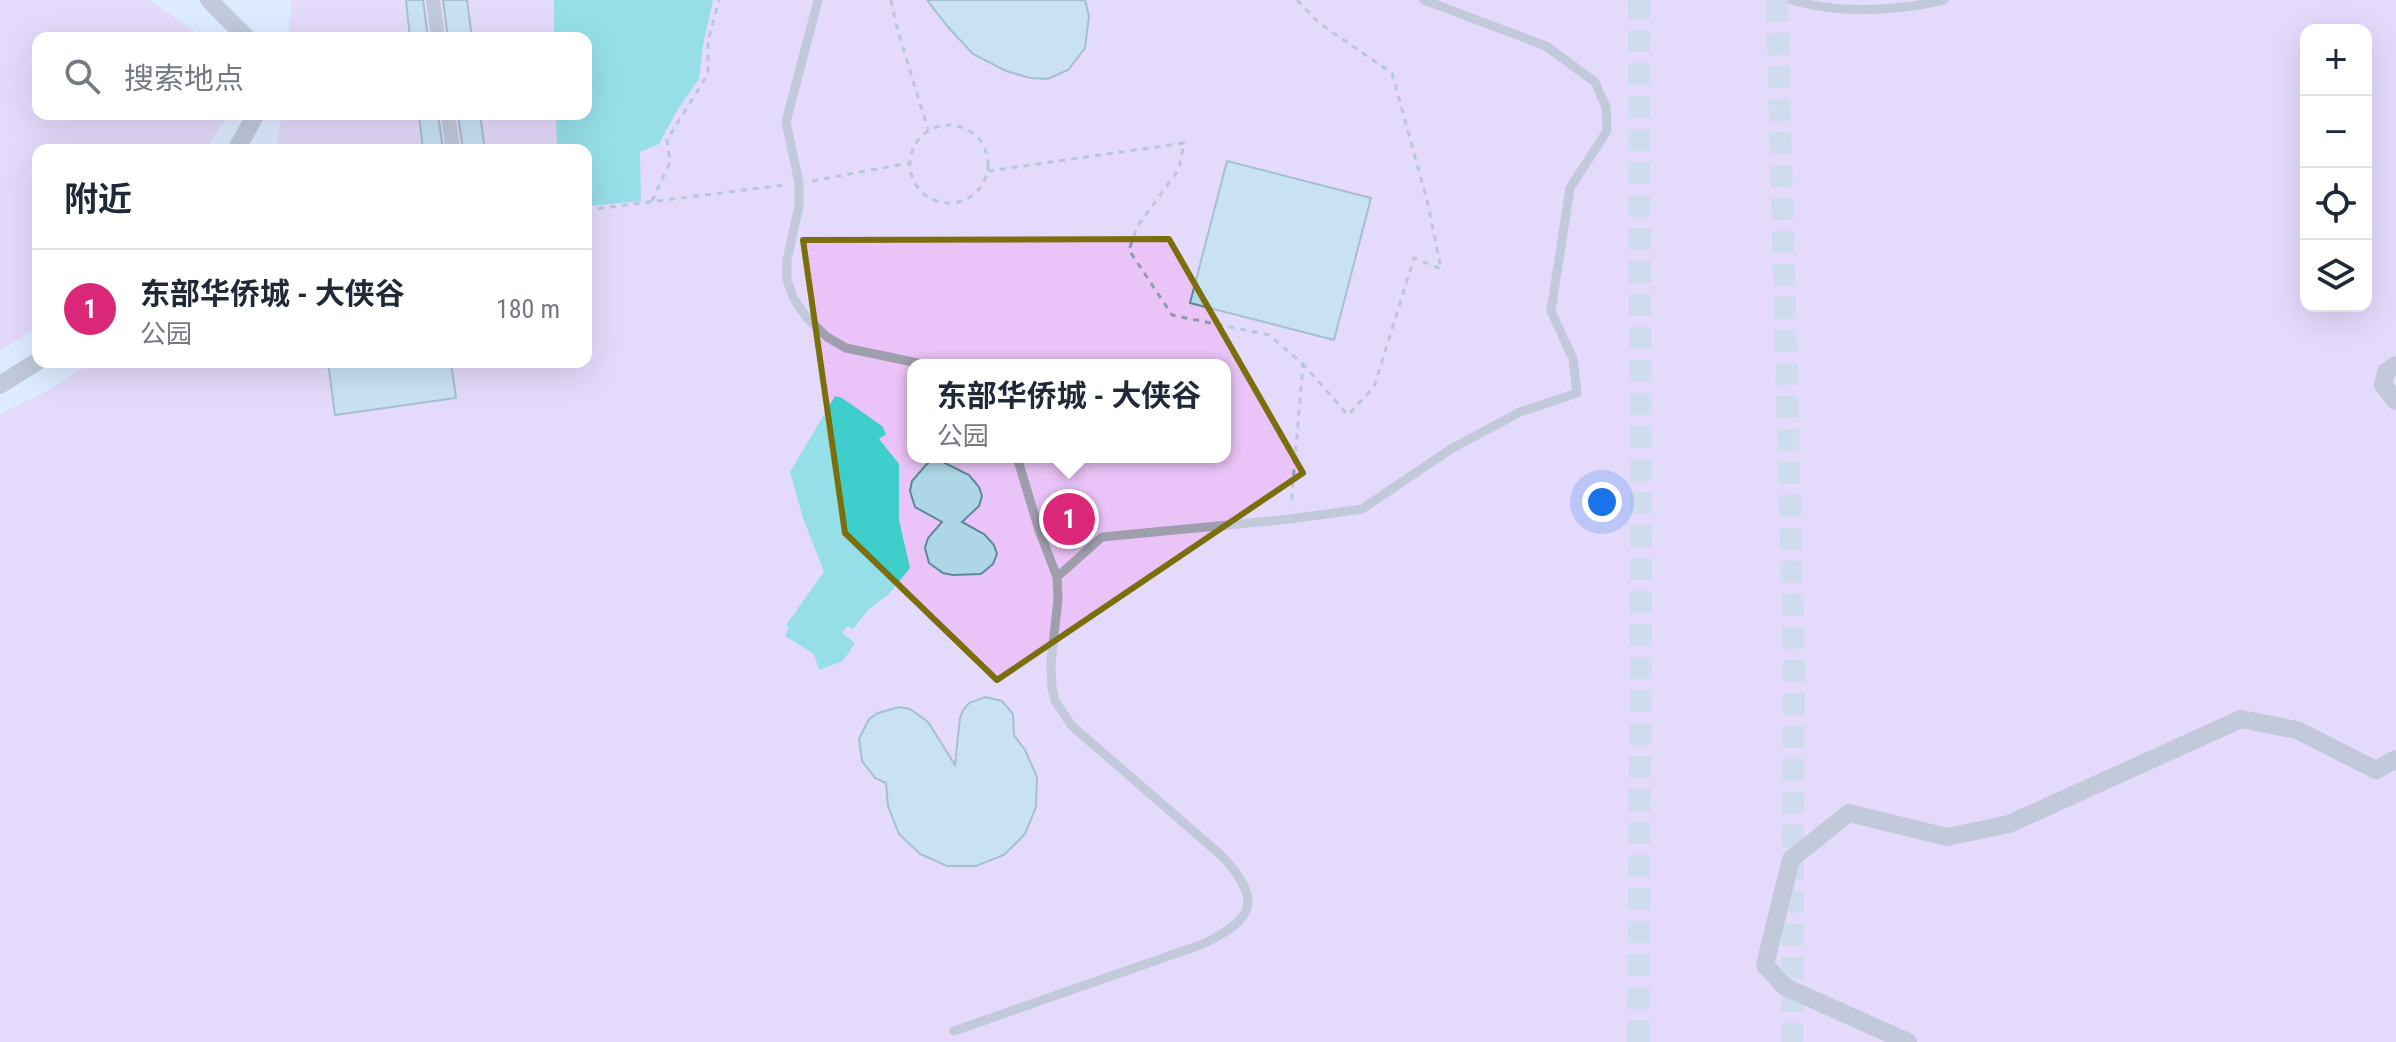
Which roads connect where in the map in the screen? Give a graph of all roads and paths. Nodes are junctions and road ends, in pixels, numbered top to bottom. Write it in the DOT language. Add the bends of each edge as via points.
graph roads {
  1 [pos="209,0"];
  2 [pos="433,0"];
  3 [pos="719,0"];
  4 [pos="818,0"];
  5 [pos="891,0"];
  6 [pos="1297,0"];
  7 [pos="1424,0"];
  8 [pos="1791,0"];
  9 [pos="1944,0"];
  10 [pos="241,32"];
  11 [pos="437,32"];
  12 [pos="253,120"];
  13 [pos="449,120"];
  14 [pos="928,130"];
  15 [pos="239,144"];
  16 [pos="452,144"];
  17 [pos="909,163"];
  18 [pos="988,171"];
  19 [pos="799,183"];
  20 [pos="652,201"];
  21 [pos="592,209"];
  22 [pos="907,361"];
  23 [pos="1303,364"];
  24 [pos="32,365"];
  25 [pos="2396,365"];
  26 [pos="0,385"];
  27 [pos="2396,401"];
  28 [pos="1019,463"];
  29 [pos="1290,519"];
  30 [pos="1057,577"];
  31 [pos="2396,759"];
  32 [pos="954,1031"];
  33 [pos="1908,1042"];
  1 -- 10 [label="street"];
  2 -- 11 [label="street"];
  3 -- 20 [label="path" via="708,41 708,74 667,140 670,162"];
  4 -- 19 [label="lane" via="786,122"];
  5 -- 14 [label="path"];
  6 -- 23 [label="path" via="1319,23 1392,73 1441,269 1414,258 1374,387 1348,415"];
  7 -- 29 [label="lane" via="1546,46 1595,82 1606,107 1607,131 1570,188 1551,311 1573,359 1577,393 1520,412 1451,449 1362,509"];
  8 -- 9 [label="lane" via="1819,8 1910,8"];
  12 -- 15 [label="street"];
  13 -- 16 [label="street"];
  14 -- 17 [label="path" via="918,139"];
  14 -- 18 [label="path" via="941,125 966,128 984,146"];
  17 -- 18 [label="path" via="917,188 938,203 951,204 975,194"];
  17 -- 19 [label="path"];
  18 -- 23 [label="path" via="1184,143 1179,169 1137,227 1129,250 1172,315 1269,335"];
  19 -- 20 [label="path"];
  19 -- 22 [label="lane" via="787,260 794,299 827,337 846,348"];
  20 -- 21 [label="path"];
  23 -- 29 [label="path"];
  24 -- 26 [label="street"];
  25 -- 27 [label="street" via="2386,372 2383,385"];
  28 -- 30 [label="lane"];
  29 -- 30 [label="lane" via="1102,537"];
  30 -- 32 [label="lane" via="1051,675 1062,714 1222,856 1241,876 1249,900 1234,926 1203,944"];
  31 -- 33 [label="street" via="2376,770 2297,730 2241,719 2009,824 1947,837 1849,813 1791,859 1765,965 1785,987"];
}
